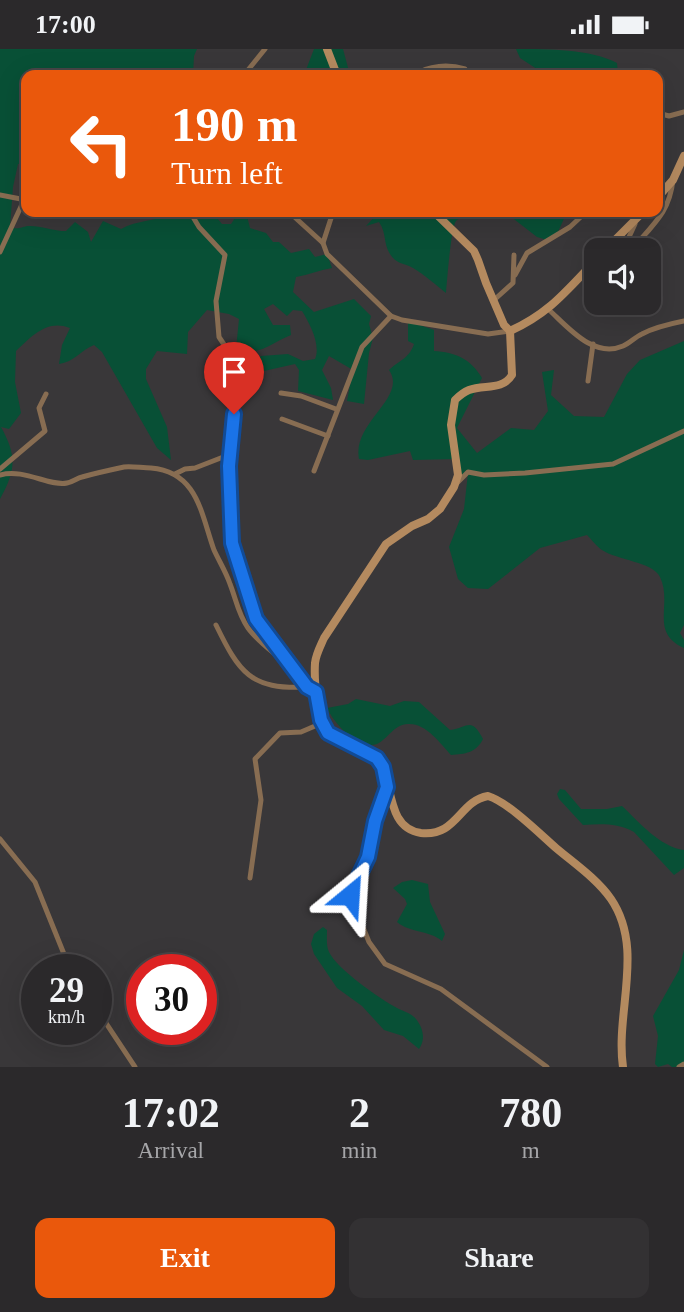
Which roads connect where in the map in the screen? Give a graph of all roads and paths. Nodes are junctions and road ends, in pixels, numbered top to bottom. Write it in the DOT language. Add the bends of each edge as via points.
graph roads {
  1 [pos="265,49"];
  2 [pos="327,49"];
  3 [pos="248,70"];
  4 [pos="335,70"];
  5 [pos="421,70"];
  6 [pos="465,70"];
  7 [pos="684,112"];
  8 [pos="663,114"];
  9 [pos="684,156"];
  10 [pos="673,180"];
  11 [pos="663,191"];
  12 [pos="0,195"];
  13 [pos="21,199"];
  14 [pos="21,208"];
  15 [pos="663,214"];
  16 [pos="193,217"];
  17 [pos="294,217"];
  18 [pos="331,217"];
  19 [pos="439,217"];
  20 [pos="581,217"];
  21 [pos="637,217"];
  22 [pos="639,217"];
  23 [pos="660,217"];
  24 [pos="617,238"];
  25 [pos="628,238"];
  26 [pos="642,238"];
  27 [pos="323,243"];
  28 [pos="0,252"];
  29 [pos="514,255"];
  30 [pos="584,272"];
  31 [pos="515,275"];
  32 [pos="494,300"];
  33 [pos="548,309"];
  34 [pos="391,316"];
  35 [pos="684,321"];
  36 [pos="510,331"];
  37 [pos="593,344"];
  38 [pos="588,381"];
  39 [pos="281,393"];
  40 [pos="46,394"];
  41 [pos="336,409"];
  42 [pos="282,419"];
  43 [pos="684,431"];
  44 [pos="328,436"];
  45 [pos="231,454"];
  46 [pos="0,469"];
  47 [pos="314,471"];
  48 [pos="175,474"];
  49 [pos="0,475"];
  50 [pos="454,487"];
  51 [pos="216,625"];
  52 [pos="300,678"];
  53 [pos="307,687"];
  54 [pos="316,692"];
  55 [pos="322,723"];
  56 [pos="387,787"];
  57 [pos="0,839"];
  58 [pos="250,878"];
  59 [pos="64,954"];
  60 [pos="112,1032"];
  61 [pos="684,1064"];
  62 [pos="135,1067"];
  63 [pos="547,1067"];
  64 [pos="623,1067"];
  65 [pos="680,1067"];
  1 -- 3 [label="street"];
  2 -- 4 [label="street"];
  5 -- 6 [label="street"];
  7 -- 8 [label="street"];
  9 -- 10 [label="street"];
  10 -- 11 [label="street"];
  10 -- 15 [label="street"];
  12 -- 13 [label="street"];
  14 -- 28 [label="street"];
  16 -- 45 [label="street" via="225,255 216,301 219,337 233,358"];
  17 -- 27 [label="street"];
  18 -- 27 [label="street"];
  19 -- 32 [label="street" via="474,251"];
  20 -- 31 [label="street" via="527,253"];
  21 -- 24 [label="street"];
  22 -- 25 [label="street"];
  23 -- 26 [label="street"];
  27 -- 34 [label="street" via="327,254"];
  29 -- 31 [label="street"];
  30 -- 33 [label="street"];
  31 -- 32 [label="street" via="513,283"];
  32 -- 36 [label="street"];
  33 -- 36 [label="street"];
  33 -- 37 [label="street" via="582,340"];
  34 -- 36 [label="street" via="488,334"];
  34 -- 41 [label="street" via="362,347"];
  35 -- 37 [label="street" via="639,335 623,346"];
  36 -- 50 [label="street" via="513,364 509,380 471,389 455,400 451,425 458,475"];
  37 -- 38 [label="street"];
  39 -- 41 [label="street"];
  40 -- 46 [label="street" via="39,408 45,432"];
  41 -- 44 [label="street"];
  42 -- 44 [label="street"];
  43 -- 50 [label="street" via="613,464 525,473 468,472"];
  44 -- 47 [label="street"];
  45 -- 48 [label="street"];
  45 -- 52 [label="street" via="232,543 256,619"];
  48 -- 49 [label="street" via="127,467 66,484 9,472"];
  48 -- 52 [label="street" via="198,501 249,630"];
  50 -- 54 [label="street" via="440,509 397,535 373,563 319,648"];
  51 -- 53 [label="street" via="234,660 255,679 282,688"];
  52 -- 53 [label="street"];
  53 -- 54 [label="street"];
  54 -- 55 [label="street"];
  55 -- 56 [label="street" via="331,736 377,758"];
  55 -- 58 [label="street" via="300,732 280,733 255,759 261,800"];
  56 -- 63 [label="street" via="368,857 350,895 372,948 385,964 441,989"];
  56 -- 64 [label="street" via="398,817 420,833 447,828 474,801 494,797 611,898 623,920 627,943"];
  57 -- 59 [label="street" via="35,882"];
  60 -- 62 [label="street"];
  61 -- 65 [label="street"];
}
